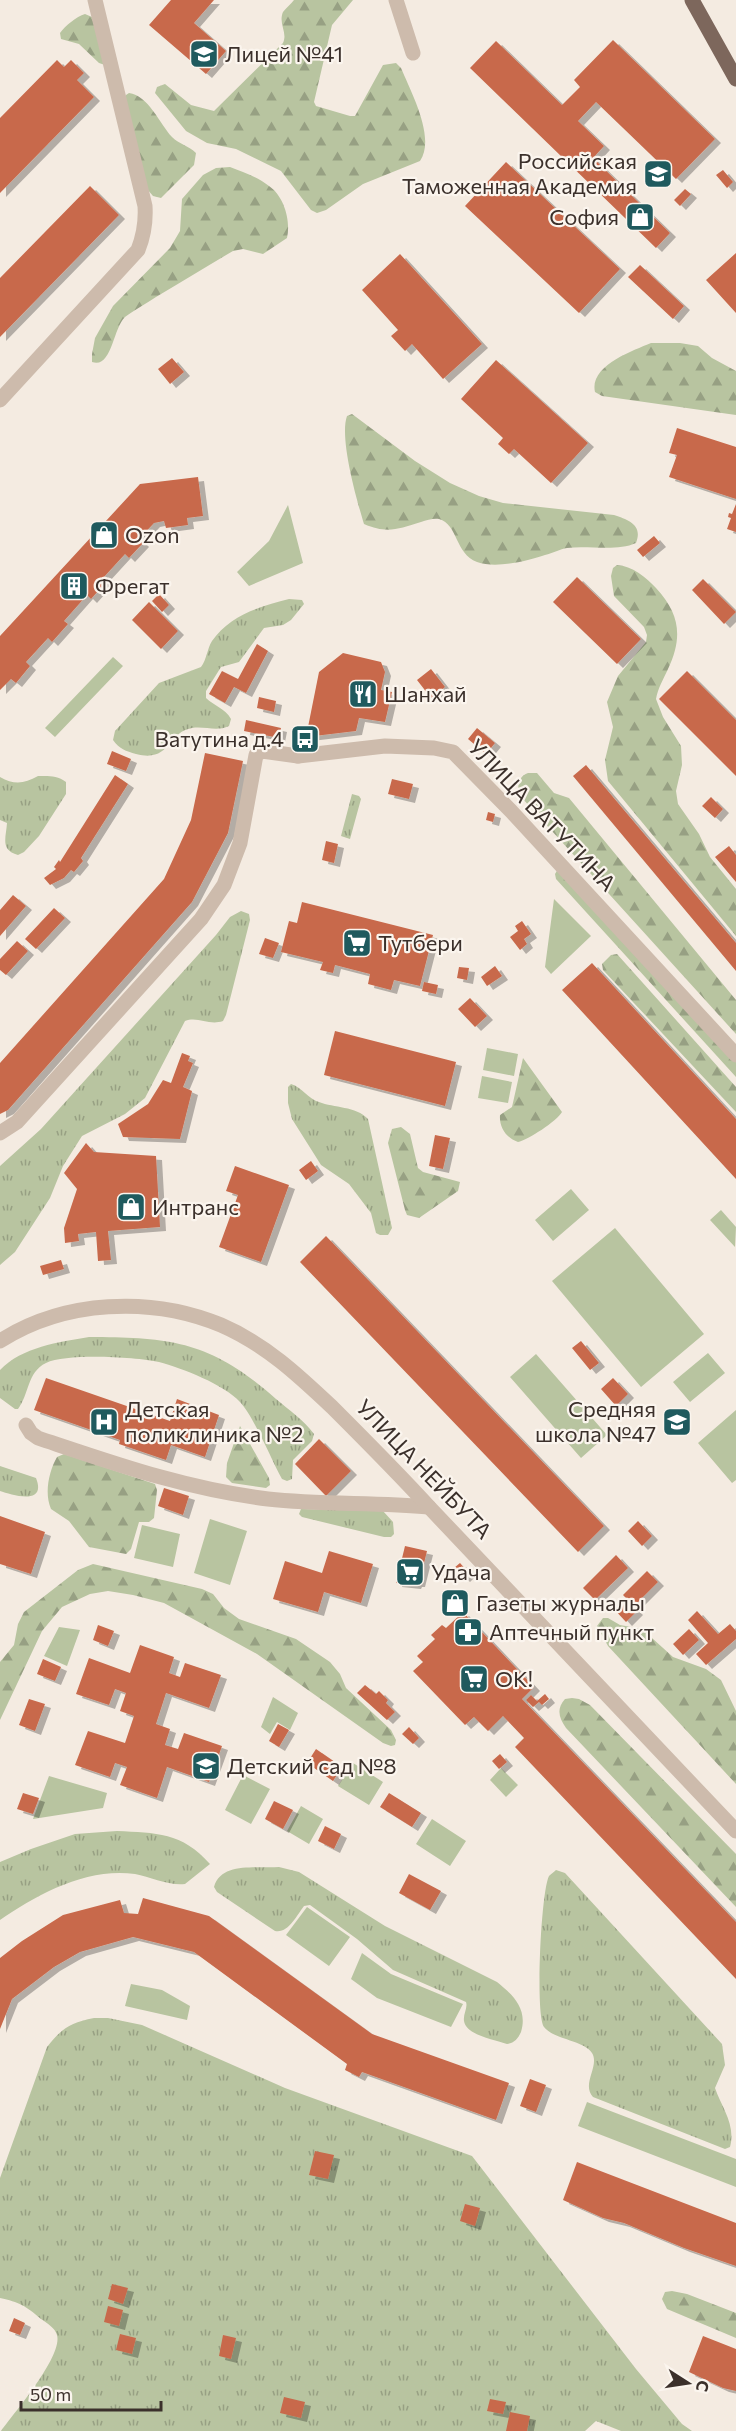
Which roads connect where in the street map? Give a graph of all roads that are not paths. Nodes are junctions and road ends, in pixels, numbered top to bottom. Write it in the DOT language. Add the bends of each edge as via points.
graph roads {
  1 [pos="95,0"];
  2 [pos="396,0"];
  3 [pos="692,0"];
  4 [pos="413,53"];
  5 [pos="736,79"];
  6 [pos="0,400"];
  7 [pos="736,1055"];
  8 [pos="0,1133"];
  9 [pos="0,1341"];
  10 [pos="26,1425"];
  11 [pos="429,1507"];
  12 [pos="736,1831"];
  1 -- 6 [label="street" via="144,206 145,231 138,250"];
  2 -- 4 [label="street"];
  3 -- 5 [label="main road"];
  7 -- 8 [label="street, УЛИЦА ВАТУТИНА" via="453,752 385,746 298,756 262,751 256,755 240,843 224,885 207,911 17,1122"];
  9 -- 11 [label="street, УЛИЦА НЕЙБУТА" via="21,1327 52,1315 121,1307 176,1312 222,1325 288,1365"];
  10 -- 11 [label="street" via="38,1438 138,1472 207,1490 278,1500"];
  11 -- 12 [label="street, УЛИЦА НЕЙБУТА"];
}
